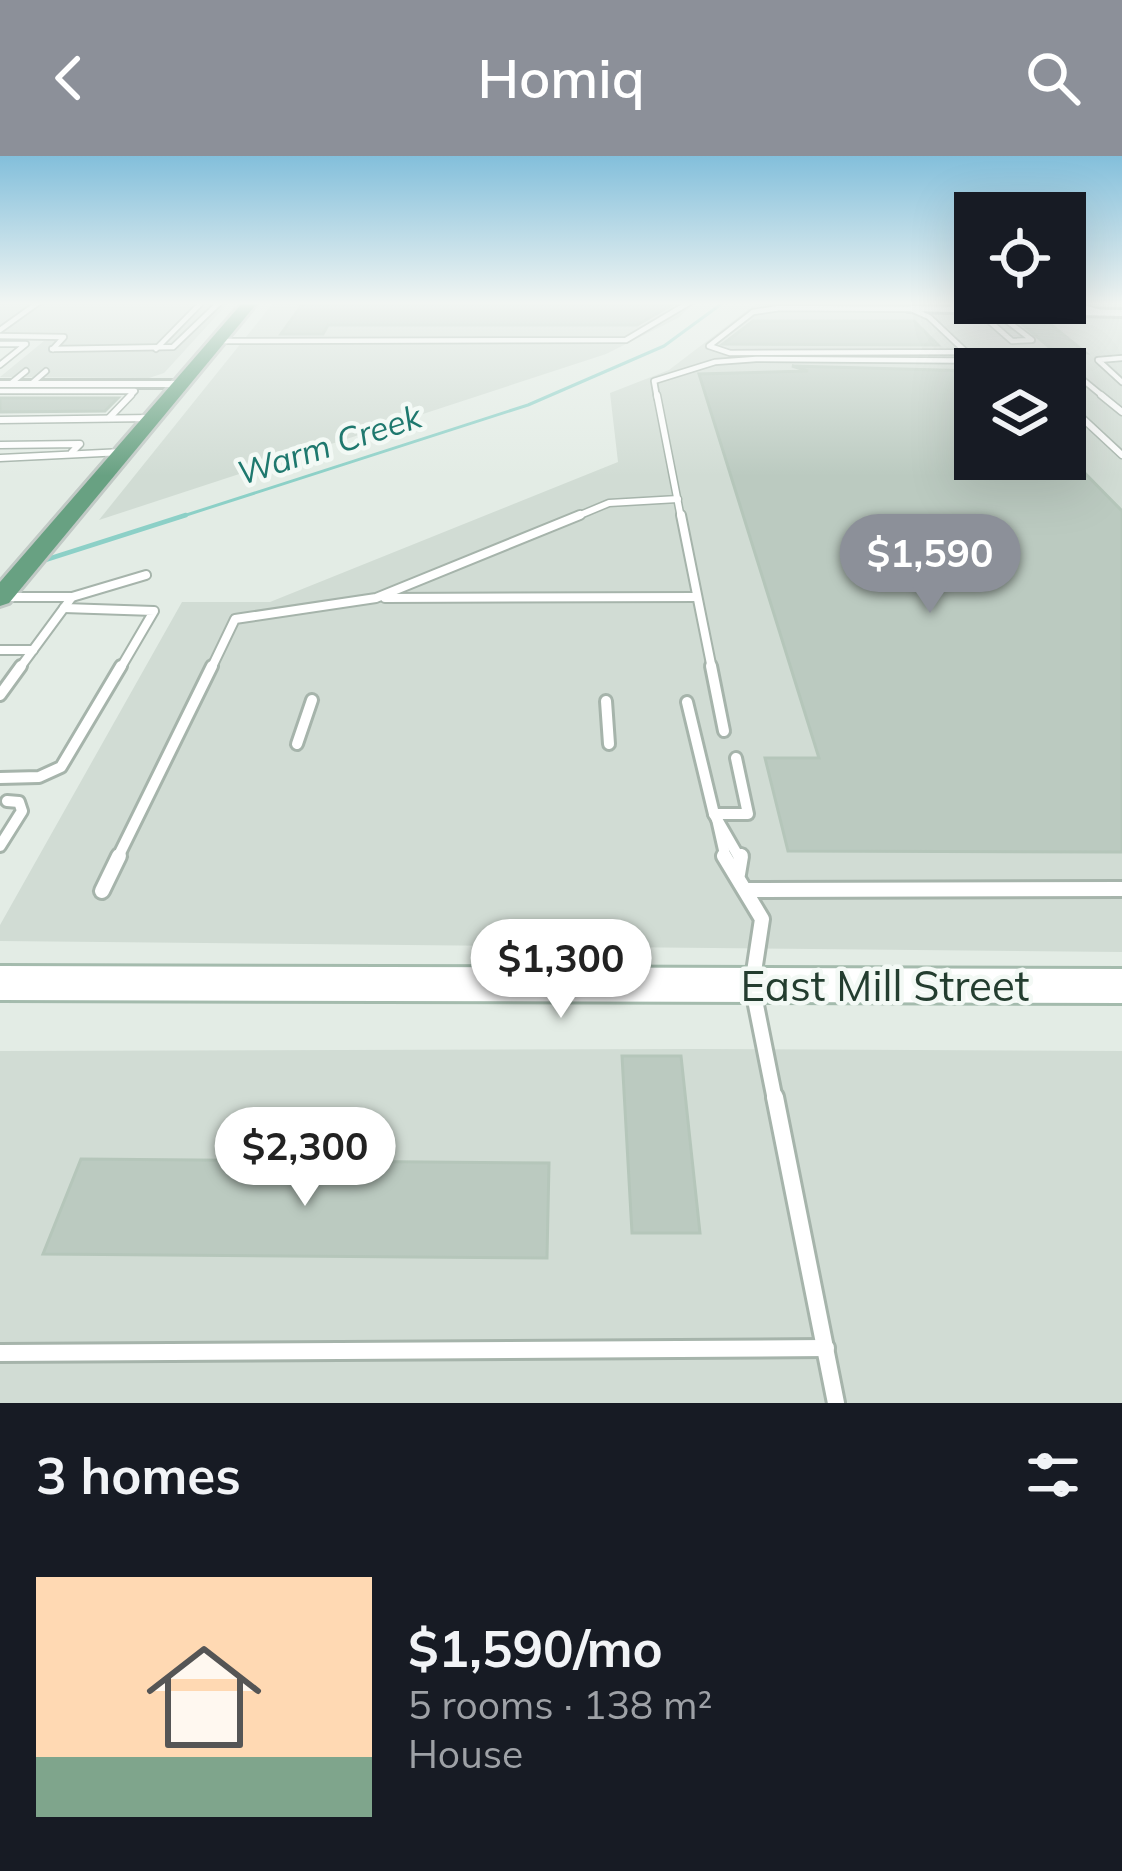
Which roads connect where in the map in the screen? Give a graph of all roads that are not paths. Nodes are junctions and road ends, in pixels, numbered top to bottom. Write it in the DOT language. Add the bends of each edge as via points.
graph roads {
  1 [pos="201,360"];
  2 [pos="740,360"];
  3 [pos="919,360"];
  4 [pos="954,360"];
  5 [pos="1098,360"];
  6 [pos="46,370"];
  7 [pos="29,377"];
  8 [pos="1086,382"];
  9 [pos="1122,382"];
  10 [pos="181,384"];
  11 [pos="3,386"];
  12 [pos="1122,412"];
  13 [pos="109,418"];
  14 [pos="152,418"];
  15 [pos="0,420"];
  16 [pos="1086,422"];
  17 [pos="0,445"];
  18 [pos="72,452"];
  19 [pos="123,452"];
  20 [pos="1122,455"];
  21 [pos="0,458"];
  22 [pos="678,499"];
  23 [pos="146,574"];
  24 [pos="72,597"];
  25 [pos="697,597"];
  26 [pos="0,598"];
  27 [pos="376,598"];
  28 [pos="64,608"];
  29 [pos="0,650"];
  30 [pos="33,650"];
  31 [pos="0,695"];
  32 [pos="312,700"];
  33 [pos="606,701"];
  34 [pos="687,702"];
  35 [pos="724,730"];
  36 [pos="297,744"];
  37 [pos="609,744"];
  38 [pos="736,758"];
  39 [pos="0,778"];
  40 [pos="7,801"];
  41 [pos="716,816"];
  42 [pos="0,846"];
  43 [pos="1122,889"];
  44 [pos="746,890"];
  45 [pos="102,891"];
  46 [pos="0,983"];
  47 [pos="752,985"];
  48 [pos="1121,987"];
  49 [pos="826,1348"];
  50 [pos="0,1353"];
  51 [pos="836,1403"];
  1 -- 10 [label="main road"];
  2 -- 22 [label="lane" via="655,381"];
  3 -- 4 [label="lane"];
  5 -- 9 [label="lane"];
  6 -- 7 [label="lane"];
  7 -- 10 [label="street"];
  7 -- 11 [label="street"];
  8 -- 12 [label="lane"];
  10 -- 14 [label="main road"];
  11 -- 13 [label="lane" via="135,391"];
  13 -- 14 [label="lane"];
  13 -- 15 [label="lane"];
  14 -- 19 [label="main road"];
  16 -- 20 [label="lane"];
  17 -- 18 [label="lane" via="80,444"];
  18 -- 19 [label="lane"];
  18 -- 21 [label="lane" via="66,459"];
  19 -- 26 [label="main road"];
  22 -- 25 [label="lane"];
  22 -- 27 [label="lane" via="610,502"];
  23 -- 24 [label="lane"];
  24 -- 26 [label="lane"];
  24 -- 28 [label="lane"];
  25 -- 27 [label="lane"];
  25 -- 35 [label="lane"];
  27 -- 45 [label="lane" via="235,619"];
  28 -- 30 [label="lane"];
  28 -- 39 [label="lane" via="154,611 61,767 39,778"];
  29 -- 30 [label="lane"];
  30 -- 31 [label="lane"];
  32 -- 36 [label="lane"];
  33 -- 37 [label="lane"];
  34 -- 41 [label="lane"];
  38 -- 41 [label="lane" via="748,814"];
  40 -- 42 [label="lane" via="22,811"];
  41 -- 44 [label="lane" via="721,855"];
  43 -- 44 [label="lane"];
  44 -- 47 [label="lane" via="762,920"];
  46 -- 47 [label="main road, East Mill Street"];
  47 -- 48 [label="main road, East Mill Street"];
  47 -- 49 [label="lane"];
  49 -- 50 [label="lane"];
  49 -- 51 [label="lane"];
}
